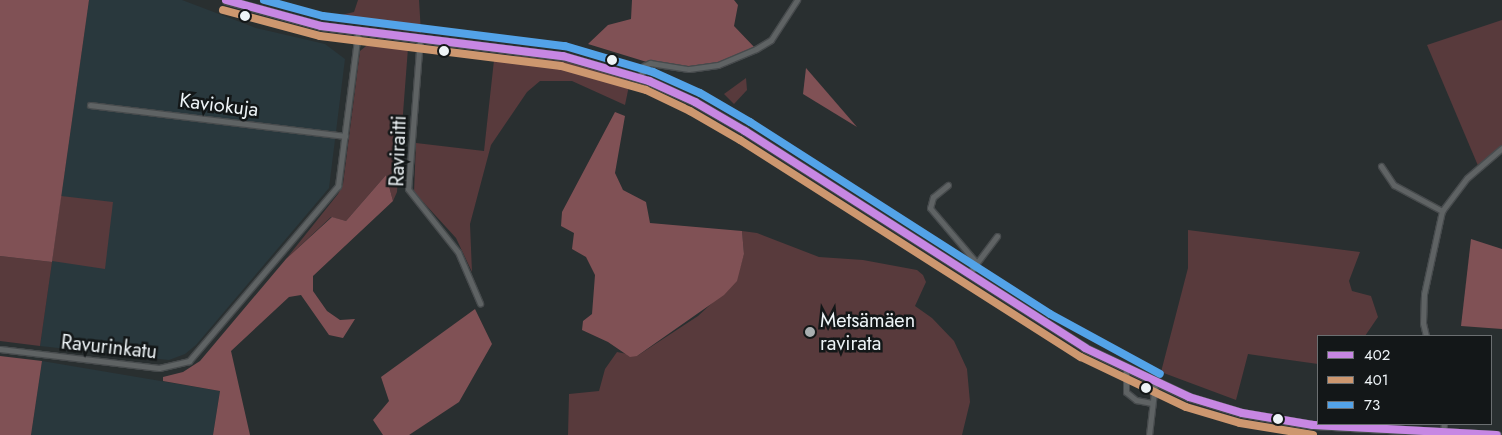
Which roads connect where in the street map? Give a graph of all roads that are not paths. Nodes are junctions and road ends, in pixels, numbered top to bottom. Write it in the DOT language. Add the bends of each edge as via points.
graph roads {
  1 [pos="226,0"];
  2 [pos="797,0"];
  3 [pos="358,32"];
  4 [pos="420,38"];
  5 [pos="640,78"];
  6 [pos="90,105"];
  7 [pos="346,136"];
  8 [pos="1502,148"];
  9 [pos="1381,166"];
  10 [pos="948,185"];
  11 [pos="1442,211"];
  12 [pos="997,236"];
  13 [pos="975,264"];
  14 [pos="970,274"];
  15 [pos="480,303"];
  16 [pos="1426,335"];
  17 [pos="0,349"];
  18 [pos="1126,370"];
  19 [pos="1155,383"];
  20 [pos="1152,403"];
  21 [pos="1317,423"];
  22 [pos="1375,425"];
  23 [pos="1444,428"];
  24 [pos="1149,435"];
  25 [pos="1497,435"];
  1 -- 3 [label="main road" via="278,17"];
  2 -- 5 [label="street" via="771,40 756,49 718,65 698,68 650,62 644,66"];
  3 -- 4 [label="main road"];
  3 -- 7 [label="street, Ravurinkatu"];
  4 -- 5 [label="main road" via="563,56"];
  4 -- 15 [label="street, Raviraitti" via="408,189 454,245"];
  5 -- 14 [label="main road" via="695,102 745,131"];
  6 -- 7 [label="street, Kaviokuja"];
  7 -- 17 [label="street, Ravurinkatu" via="340,179 332,197 189,361 158,368"];
  8 -- 11 [label="street" via="1467,178"];
  9 -- 11 [label="street" via="1394,185"];
  10 -- 13 [label="street" via="933,197 930,208"];
  11 -- 16 [label="street" via="1424,294"];
  12 -- 13 [label="street"];
  13 -- 14 [label="street"];
  14 -- 18 [label="main road"];
  18 -- 19 [label="main road"];
  18 -- 20 [label="street" via="1126,392 1136,400"];
  19 -- 20 [label="street"];
  19 -- 21 [label="main road" via="1189,397 1282,421"];
  20 -- 24 [label="street"];
  22 -- 23 [label="main road"];
  23 -- 25 [label="main road"];
}
